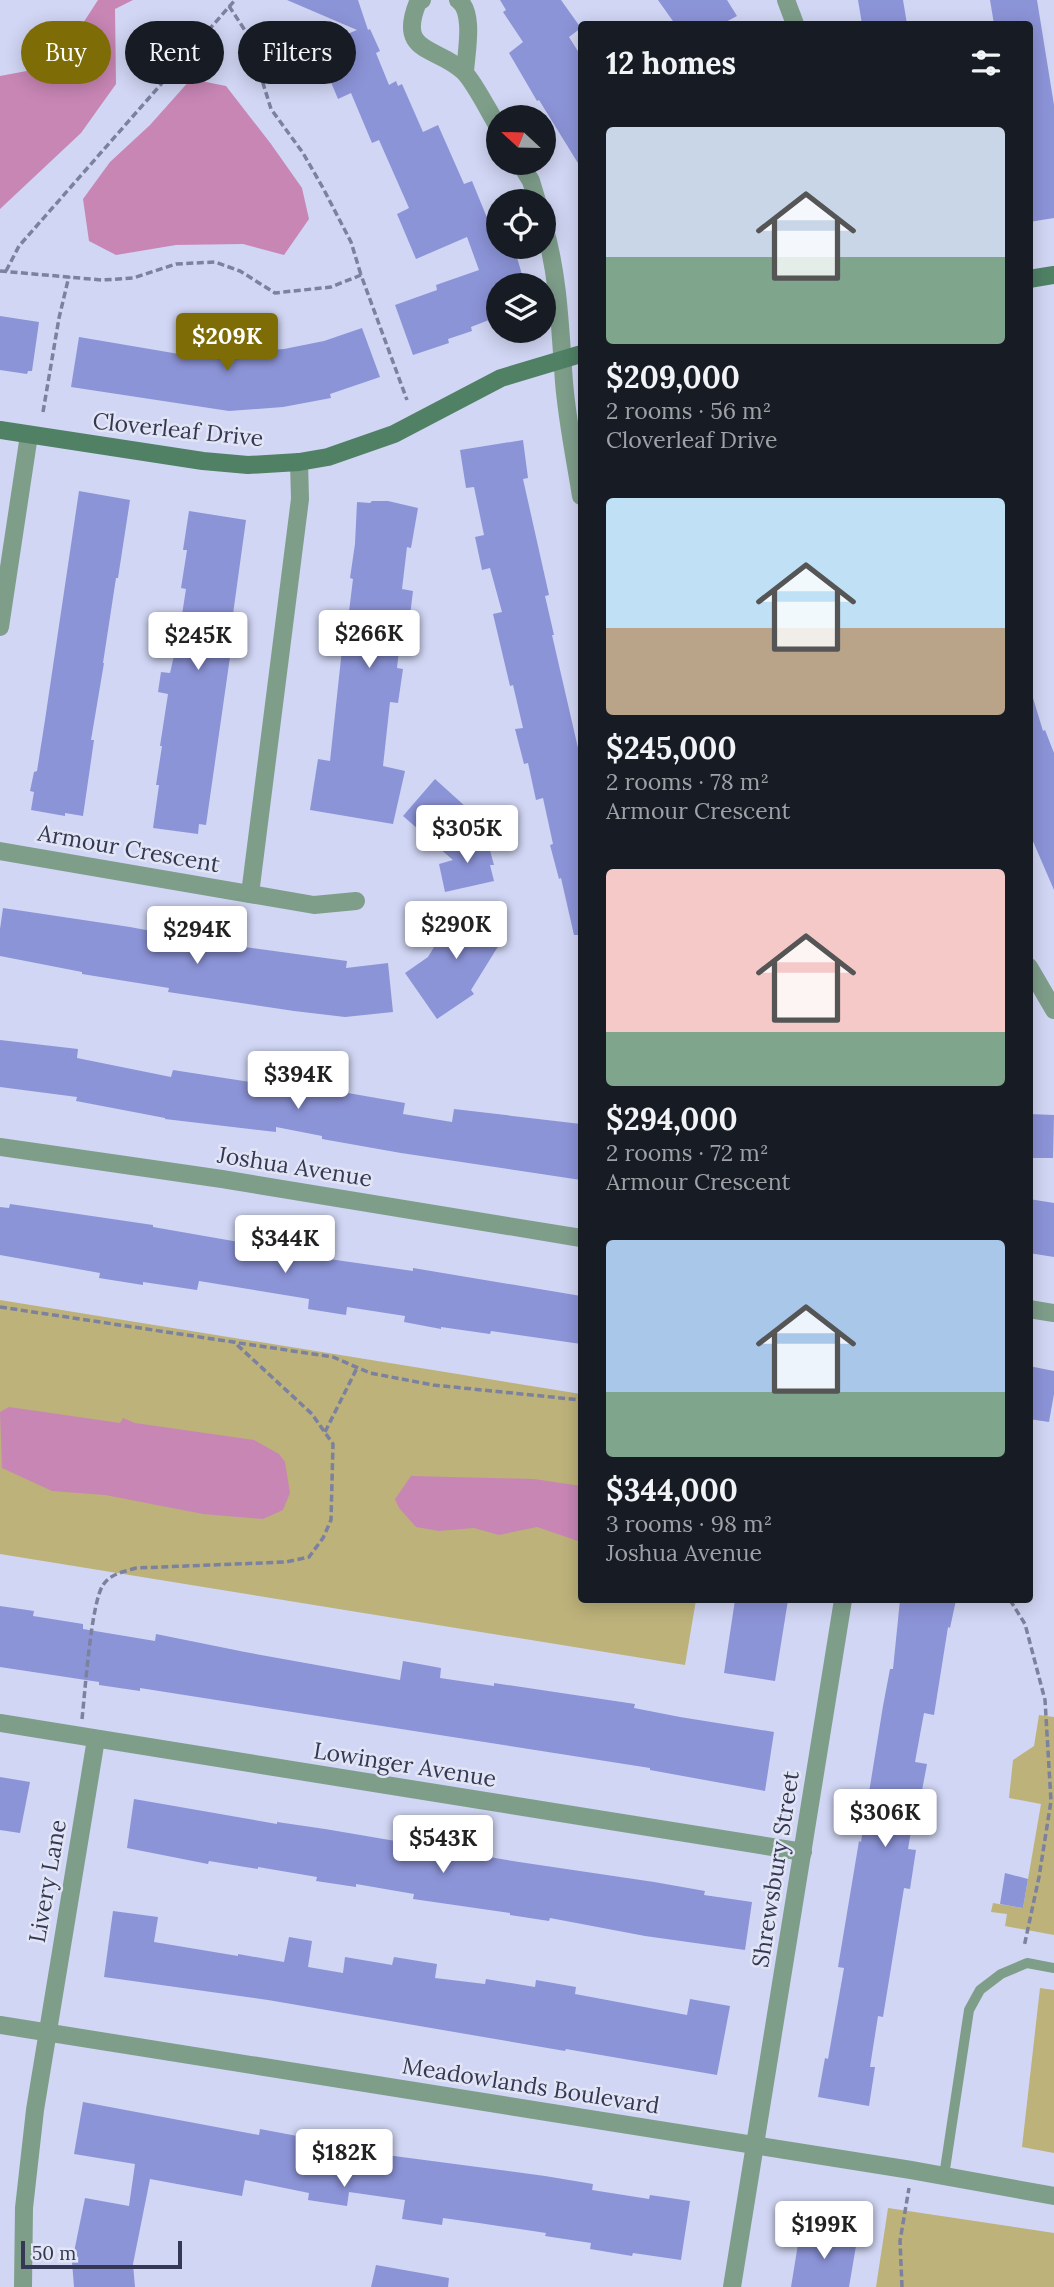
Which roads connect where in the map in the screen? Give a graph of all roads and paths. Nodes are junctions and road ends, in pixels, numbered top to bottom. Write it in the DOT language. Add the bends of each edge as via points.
graph roads {
  1 [pos="234,0"];
  2 [pos="422,0"];
  3 [pos="458,0"];
  4 [pos="786,0"];
  5 [pos="229,6"];
  6 [pos="794,21"];
  7 [pos="465,72"];
  8 [pos="486,107"];
  9 [pos="552,259"];
  10 [pos="0,271"];
  11 [pos="6,271"];
  12 [pos="361,275"];
  13 [pos="1054,275"];
  14 [pos="69,276"];
  15 [pos="1033,278"];
  16 [pos="578,355"];
  17 [pos="562,359"];
  18 [pos="407,400"];
  19 [pos="43,412"];
  20 [pos="0,430"];
  21 [pos="29,435"];
  22 [pos="299,462"];
  23 [pos="578,474"];
  24 [pos="0,627"];
  25 [pos="0,851"];
  26 [pos="250,894"];
  27 [pos="356,901"];
  28 [pos="1033,974"];
  29 [pos="1054,1010"];
  30 [pos="0,1147"];
  31 [pos="578,1237"];
  32 [pos="0,1307"];
  33 [pos="1033,1310"];
  34 [pos="1054,1313"];
  35 [pos="234,1342"];
  36 [pos="358,1368"];
  37 [pos="578,1400"];
  38 [pos="325,1432"];
  39 [pos="843,1603"];
  40 [pos="1012,1603"];
  41 [pos="0,1723"];
  42 [pos="88,1737"];
  43 [pos="803,1852"];
  44 [pos="1019,1966"];
  45 [pos="1054,1968"];
  46 [pos="0,2025"];
  47 [pos="46,2032"];
  48 [pos="755,2146"];
  49 [pos="911,2171"];
  50 [pos="944,2176"];
  51 [pos="1054,2196"];
  52 [pos="23,2287"];
  53 [pos="732,2287"];
  54 [pos="902,2287"];
  1 -- 5 [label="path"];
  2 -- 7 [label="street" via="412,16 412,33"];
  3 -- 7 [label="street" via="468,14"];
  4 -- 6 [label="street"];
  5 -- 11 [label="path" via="19,246"];
  5 -- 12 [label="path" via="248,35 271,109 323,188 351,242"];
  7 -- 8 [label="street"];
  9 -- 17 [label="street"];
  10 -- 11 [label="path"];
  11 -- 14 [label="path"];
  12 -- 14 [label="path" via="331,287 275,293 215,262 176,264 133,278"];
  12 -- 18 [label="path"];
  13 -- 15 [label="street"];
  14 -- 19 [label="path"];
  16 -- 17 [label="street, Cloverleaf Drive"];
  17 -- 22 [label="street, Cloverleaf Drive" via="501,377 394,434"];
  17 -- 23 [label="street"];
  20 -- 21 [label="street, Cloverleaf Drive"];
  21 -- 22 [label="street, Cloverleaf Drive" via="202,461 248,465"];
  21 -- 24 [label="street"];
  22 -- 26 [label="street, Armour Crescent" via="300,499"];
  25 -- 26 [label="street, Armour Crescent"];
  26 -- 27 [label="street, Armour Crescent" via="314,905"];
  28 -- 29 [label="street"];
  30 -- 31 [label="street, Joshua Avenue" via="222,1178"];
  32 -- 35 [label="path"];
  33 -- 34 [label="street"];
  35 -- 36 [label="path" via="333,1357"];
  35 -- 38 [label="path" via="312,1414"];
  36 -- 37 [label="path" via="433,1385"];
  36 -- 38 [label="path"];
  38 -- 42 [label="path" via="334,1444 331,1520 309,1557 136,1569 114,1574 102,1586 95,1614"];
  39 -- 43 [label="street, Shrewsbury Street"];
  40 -- 44 [label="path" via="1025,1624 1045,1700 1051,1801 1040,1877"];
  41 -- 42 [label="street, Lowinger Avenue"];
  42 -- 43 [label="street, Lowinger Avenue"];
  42 -- 47 [label="street, Livery Lane"];
  43 -- 48 [label="street, Shrewsbury Street"];
  44 -- 45 [label="lane"];
  44 -- 50 [label="lane" via="980,1990 970,2010"];
  46 -- 47 [label="street, Meadowlands Boulevard"];
  47 -- 48 [label="street, Meadowlands Boulevard"];
  47 -- 52 [label="street, Livery Lane" via="24,2208"];
  48 -- 49 [label="street, Meadowlands Boulevard"];
  48 -- 53 [label="street, Shrewsbury Street"];
  49 -- 50 [label="street, Meadowlands Boulevard"];
  49 -- 54 [label="path" via="900,2241"];
  50 -- 51 [label="street, Meadowlands Boulevard"];
}
